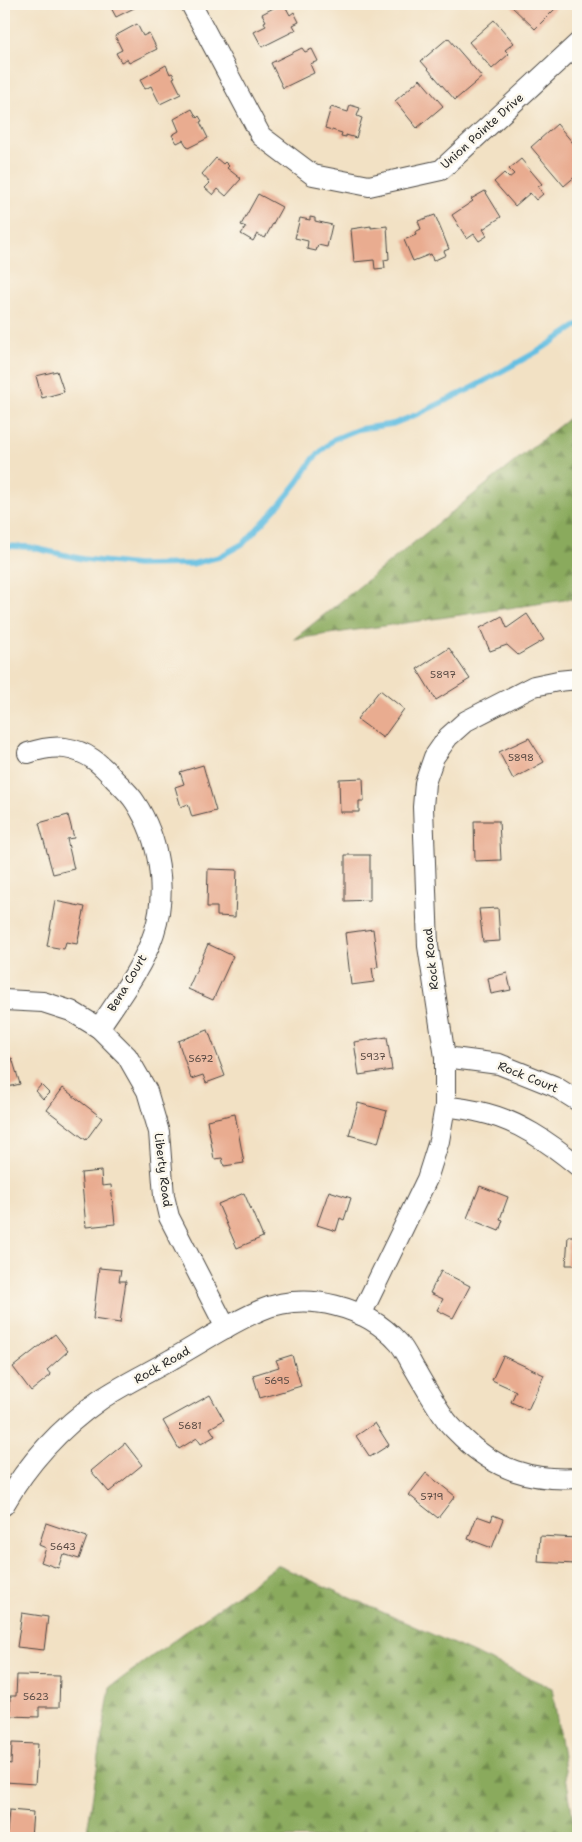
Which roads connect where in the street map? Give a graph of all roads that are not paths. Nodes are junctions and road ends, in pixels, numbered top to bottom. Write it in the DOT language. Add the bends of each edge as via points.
graph roads {
  1 [pos="191,4"];
  2 [pos="578,43"];
  3 [pos="578,679"];
  4 [pos="28,753"];
  5 [pos="4,1000"];
  6 [pos="99,1028"];
  7 [pos="445,1057"];
  8 [pos="578,1101"];
  9 [pos="445,1106"];
  10 [pos="578,1166"];
  11 [pos="361,1315"];
  12 [pos="226,1328"];
  13 [pos="578,1478"];
  14 [pos="4,1505"];
  1 -- 2 [label="street, Union Pointe Drive" via="261,136 313,175 369,186 441,170"];
  3 -- 7 [label="street, Rock Road" via="534,686 466,721 448,737 434,757 425,783 423,807 428,946"];
  4 -- 6 [label="street, Bena Court" via="46,748 65,748 82,752 98,762 135,801 148,824 156,849 161,890 155,932 142,961"];
  5 -- 6 [label="street, Liberty Road" via="43,1002 71,1011"];
  6 -- 12 [label="street, Liberty Road" via="127,1056 147,1091 159,1132 164,1196 169,1217"];
  7 -- 8 [label="street, Rock Court" via="499,1064 554,1086"];
  7 -- 9 [label="street, Rock Road"];
  9 -- 10 [label="street" via="481,1112 520,1126 551,1144"];
  9 -- 11 [label="street, Rock Road" via="427,1180"];
  11 -- 12 [label="street, Rock Road" via="328,1304 293,1302 262,1310"];
  11 -- 13 [label="street, Rock Road" via="383,1328 400,1344 446,1420 476,1451 524,1475 548,1479"];
  12 -- 14 [label="street, Rock Road" via="101,1400 72,1421 45,1446 16,1483"];
}
